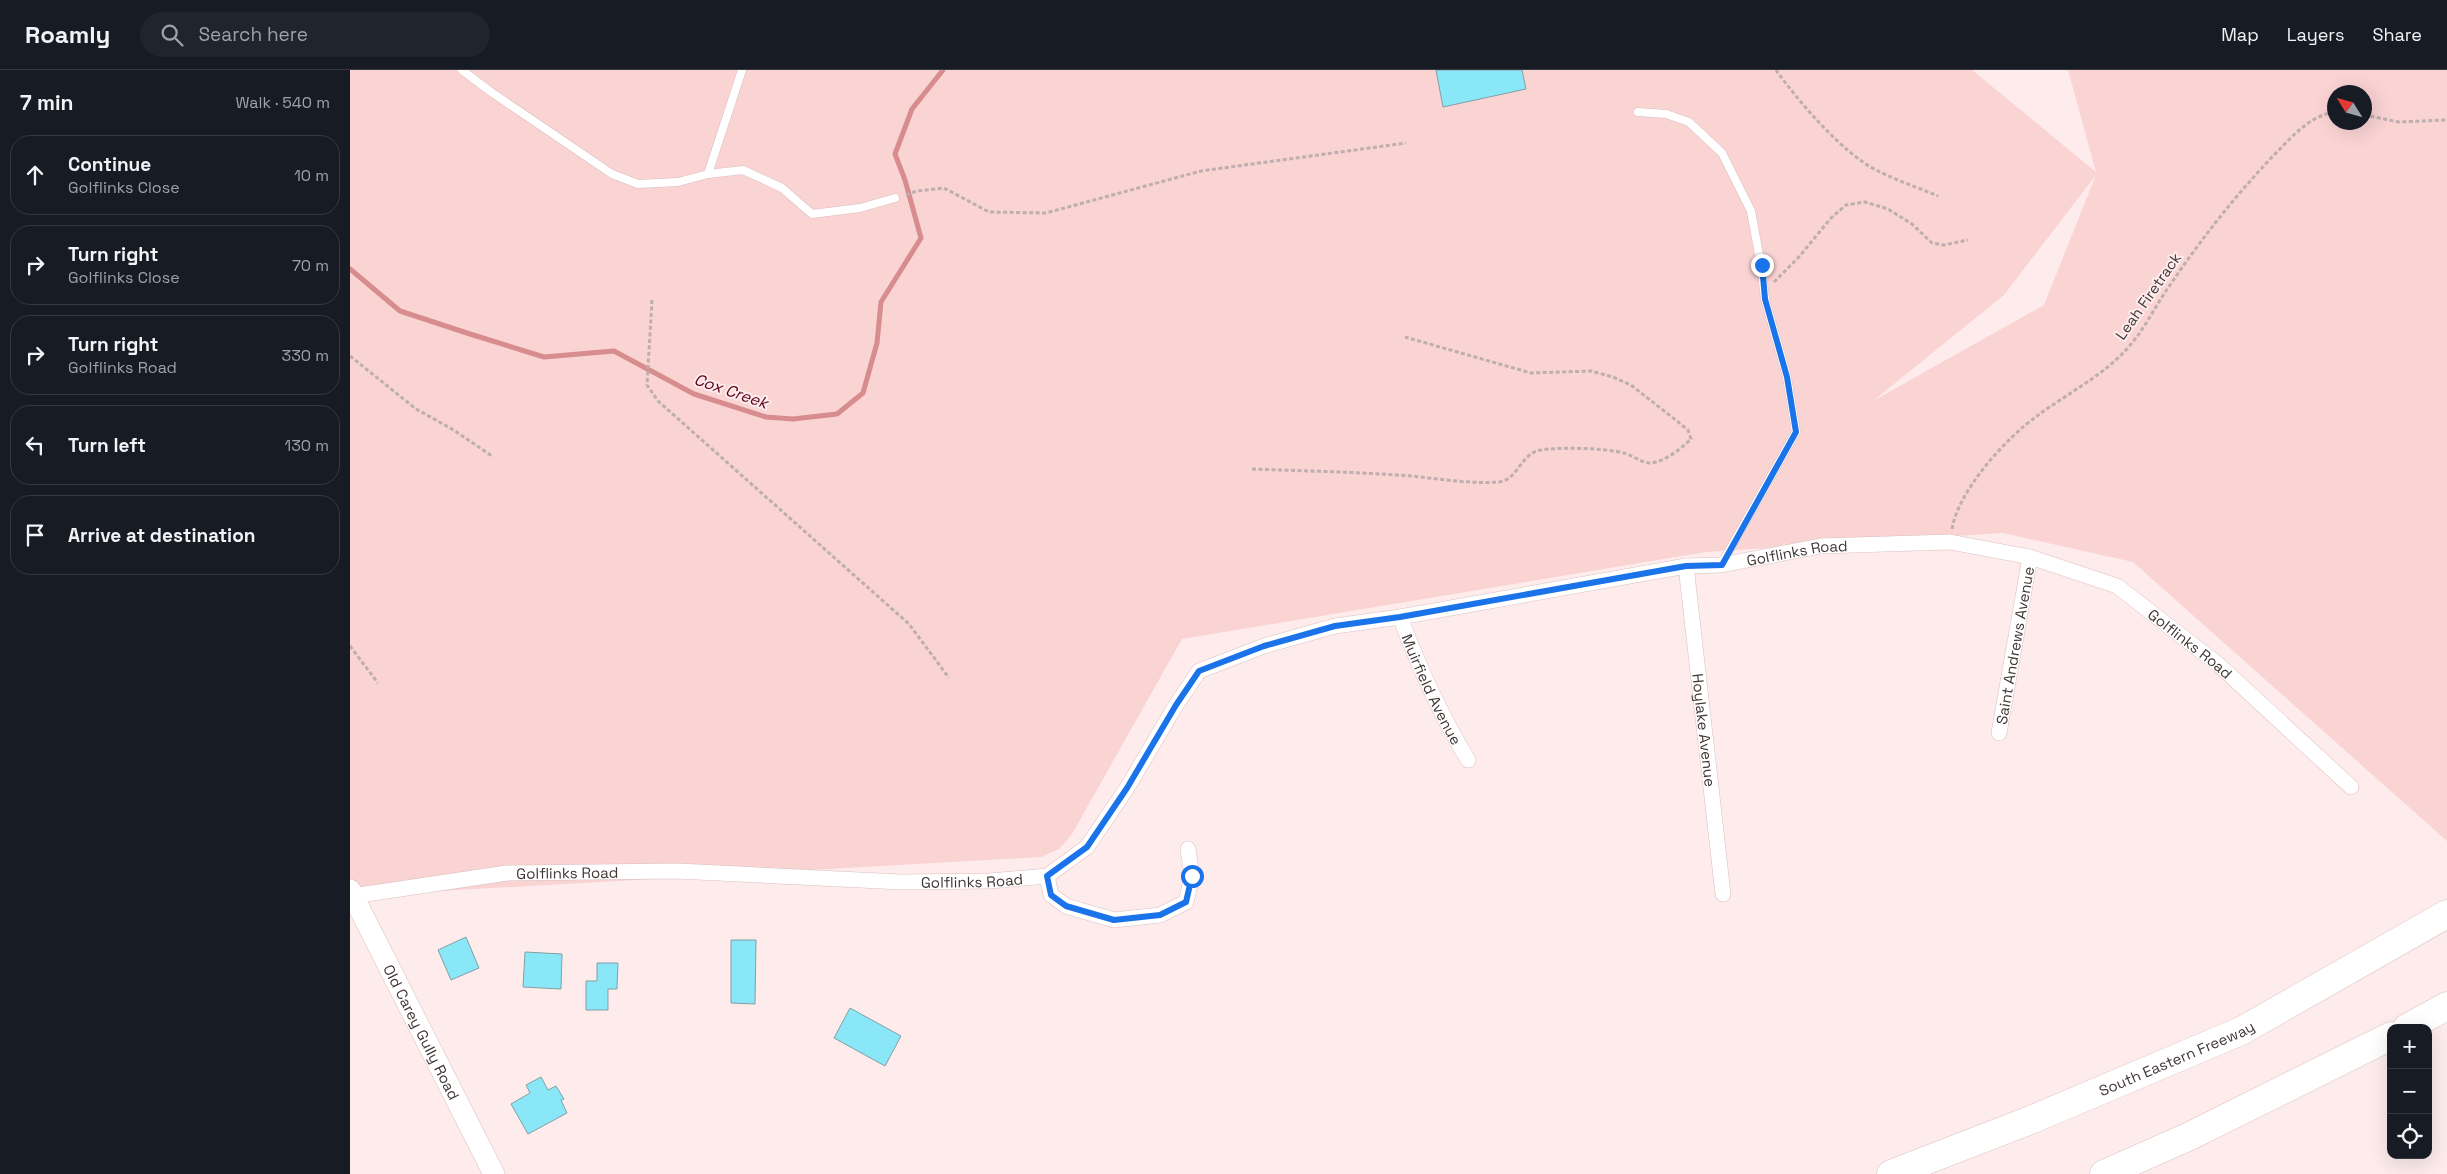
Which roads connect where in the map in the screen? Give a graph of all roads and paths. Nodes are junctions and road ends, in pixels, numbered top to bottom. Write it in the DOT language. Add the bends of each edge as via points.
graph roads {
  1 [pos="462,70"];
  2 [pos="742,70"];
  3 [pos="1776,70"];
  4 [pos="1638,112"];
  5 [pos="2327,114"];
  6 [pos="2372,117"];
  7 [pos="2447,120"];
  8 [pos="1406,143"];
  9 [pos="708,174"];
  10 [pos="917,191"];
  11 [pos="1938,196"];
  12 [pos="896,198"];
  13 [pos="1968,240"];
  14 [pos="1772,284"];
  15 [pos="652,300"];
  16 [pos="1405,337"];
  17 [pos="350,356"];
  18 [pos="492,456"];
  19 [pos="1252,468"];
  20 [pos="1950,542"];
  21 [pos="2030,557"];
  22 [pos="1722,565"];
  23 [pos="1686,566"];
  24 [pos="1400,617"];
  25 [pos="350,646"];
  26 [pos="948,678"];
  27 [pos="378,684"];
  28 [pos="1999,733"];
  29 [pos="1468,760"];
  30 [pos="2352,788"];
  31 [pos="1188,849"];
  32 [pos="1047,876"];
  33 [pos="351,893"];
  34 [pos="1723,894"];
  35 [pos="2447,914"];
  36 [pos="2447,1006"];
  37 [pos="2414,1024"];
  38 [pos="2387,1038"];
  39 [pos="494,1174"];
  40 [pos="1890,1174"];
  41 [pos="2104,1174"];
  1 -- 9 [label="lane" via="612,174 638,184 678,182"];
  2 -- 9 [label="lane"];
  3 -- 11 [label="path" via="1792,92 1852,153 1877,171"];
  4 -- 22 [label="lane" via="1666,114 1689,122 1722,152 1751,211 1765,299 1787,377 1796,432"];
  5 -- 20 [label="path, Leah Firetrack" via="2318,116 2300,130 2244,186 2193,253 2135,340 2098,374 2035,417 1986,464 1954,520"];
  6 -- 7 [label="path" via="2399,122"];
  8 -- 10 [label="path" via="1200,171 1046,213 989,212 944,188"];
  9 -- 12 [label="lane" via="743,170 782,188 812,214 860,208"];
  13 -- 14 [label="path" via="1944,245 1932,243 1912,224 1888,209 1865,202 1846,205"];
  15 -- 26 [label="path" via="647,385 658,401 909,624"];
  16 -- 19 [label="path" via="1531,373 1591,372 1613,378 1631,385 1688,430 1691,439 1681,449 1648,463 1623,453 1562,448 1540,450 1529,453 1512,477 1500,482"];
  17 -- 18 [label="path" via="416,409"];
  20 -- 21 [label="street, Golflinks Road"];
  20 -- 22 [label="street, Golflinks Road" via="1821,546"];
  21 -- 28 [label="street, Saint Andrews Avenue"];
  21 -- 30 [label="street, Golflinks Road" via="2117,586 2219,665"];
  22 -- 23 [label="street, Golflinks Road"];
  23 -- 24 [label="street, Golflinks Road"];
  23 -- 34 [label="street, Hoylake Avenue"];
  24 -- 29 [label="street, Muirfield Avenue" via="1446,724"];
  24 -- 32 [label="street, Golflinks Road" via="1335,626 1264,646 1199,671 1087,847"];
  25 -- 27 [label="path"];
  31 -- 32 [label="street" via="1192,876 1186,902 1160,915 1114,920 1066,906 1051,895"];
  32 -- 33 [label="street, Golflinks Road" via="990,881 901,882 677,871 507,873"];
  33 -- 39 [label="main road, Old Carey Gully Road"];
  35 -- 40 [label="highway, South Eastern Freeway" via="2241,1031 2033,1119"];
  36 -- 37 [label="highway"];
  38 -- 41 [label="highway" via="2190,1136"];
}
